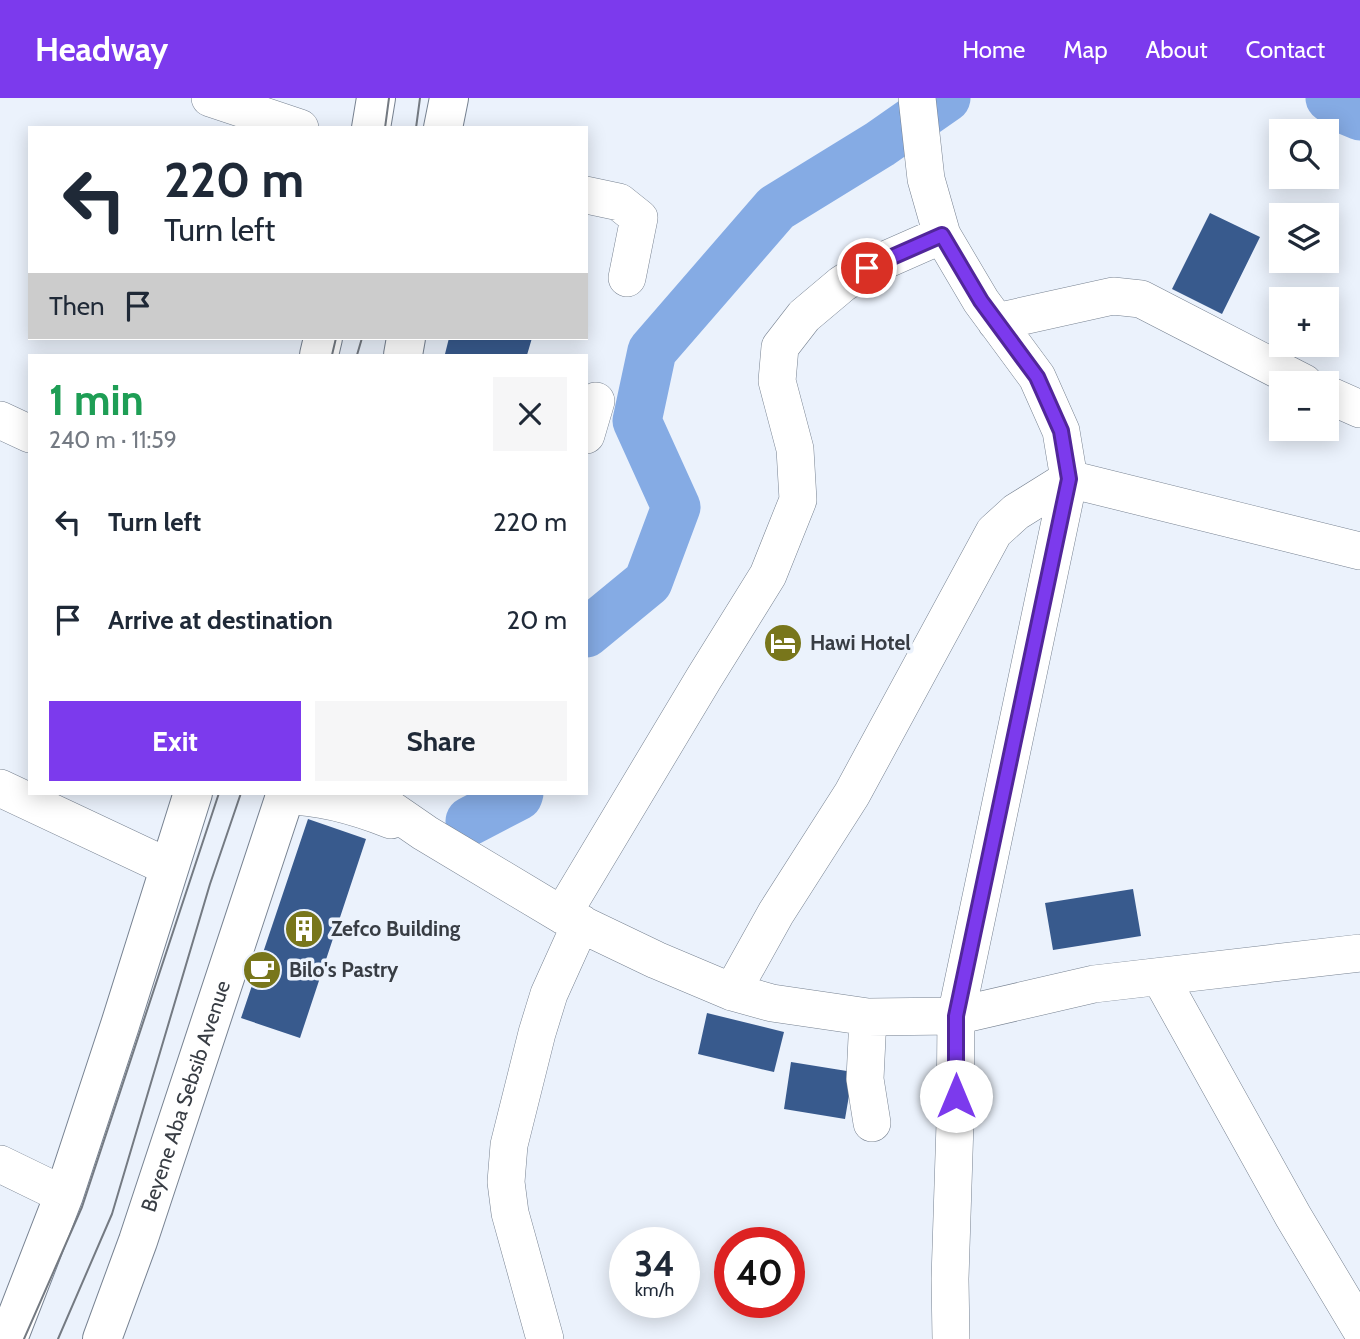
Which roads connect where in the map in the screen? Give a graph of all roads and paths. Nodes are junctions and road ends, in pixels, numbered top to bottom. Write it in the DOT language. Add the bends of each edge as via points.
graph roads {
  1 [pos="210,98"];
  2 [pos="376,98"];
  3 [pos="449,98"];
  4 [pos="917,98"];
  5 [pos="294,126"];
  6 [pos="371,126"];
  7 [pos="443,126"];
  8 [pos="588,195"];
  9 [pos="942,235"];
  10 [pos="627,278"];
  11 [pos="996,323"];
  12 [pos="1281,371"];
  13 [pos="1339,400"];
  14 [pos="596,401"];
  15 [pos="1360,409"];
  16 [pos="0,420"];
  17 [pos="588,428"];
  18 [pos="28,433"];
  19 [pos="1069,479"];
  20 [pos="1360,551"];
  21 [pos="0,788"];
  22 [pos="192,795"];
  23 [pos="286,795"];
  24 [pos="370,795"];
  25 [pos="425,833"];
  26 [pos="168,867"];
  27 [pos="572,919"];
  28 [pos="1360,953"];
  29 [pos="1160,977"];
  30 [pos="732,992"];
  31 [pos="956,1016"];
  32 [pos="868,1017"];
  33 [pos="872,1123"];
  34 [pos="0,1164"];
  35 [pos="64,1195"];
  36 [pos="1360,1328"];
  37 [pos="8,1339"];
  38 [pos="102,1339"];
  39 [pos="545,1339"];
  40 [pos="951,1339"];
  1 -- 5 [label="street"];
  2 -- 6 [label="main road"];
  3 -- 7 [label="main road"];
  4 -- 9 [label="street" via="926,179"];
  8 -- 10 [label="street" via="618,202 639,218"];
  9 -- 11 [label="street"];
  9 -- 27 [label="street" via="842,284 804,316 780,347 777,381 795,449 798,500 768,575 704,678"];
  11 -- 12 [label="street" via="1113,296 1141,299"];
  11 -- 19 [label="street" via="1037,377 1061,431"];
  13 -- 15 [label="street"];
  14 -- 17 [label="street"];
  16 -- 18 [label="street"];
  19 -- 20 [label="street"];
  19 -- 30 [label="street" via="1016,512 994,533 852,794"];
  19 -- 31 [label="street"];
  21 -- 26 [label="street"];
  22 -- 26 [label="main road"];
  23 -- 25 [label="street" via="360,808"];
  23 -- 38 [label="main road, Beyene Aba Sebsib Avenue"];
  24 -- 25 [label="street"];
  25 -- 27 [label="street"];
  26 -- 35 [label="main road"];
  27 -- 30 [label="street"];
  27 -- 39 [label="street" via="537,1033 509,1145 506,1182 510,1213"];
  28 -- 29 [label="street"];
  29 -- 31 [label="street" via="1094,984"];
  29 -- 36 [label="street"];
  30 -- 32 [label="street" via="772,1003"];
  31 -- 32 [label="street"];
  31 -- 40 [label="street"];
  32 -- 33 [label="street" via="865,1079"];
  34 -- 35 [label="street"];
  35 -- 37 [label="main road"];
}
